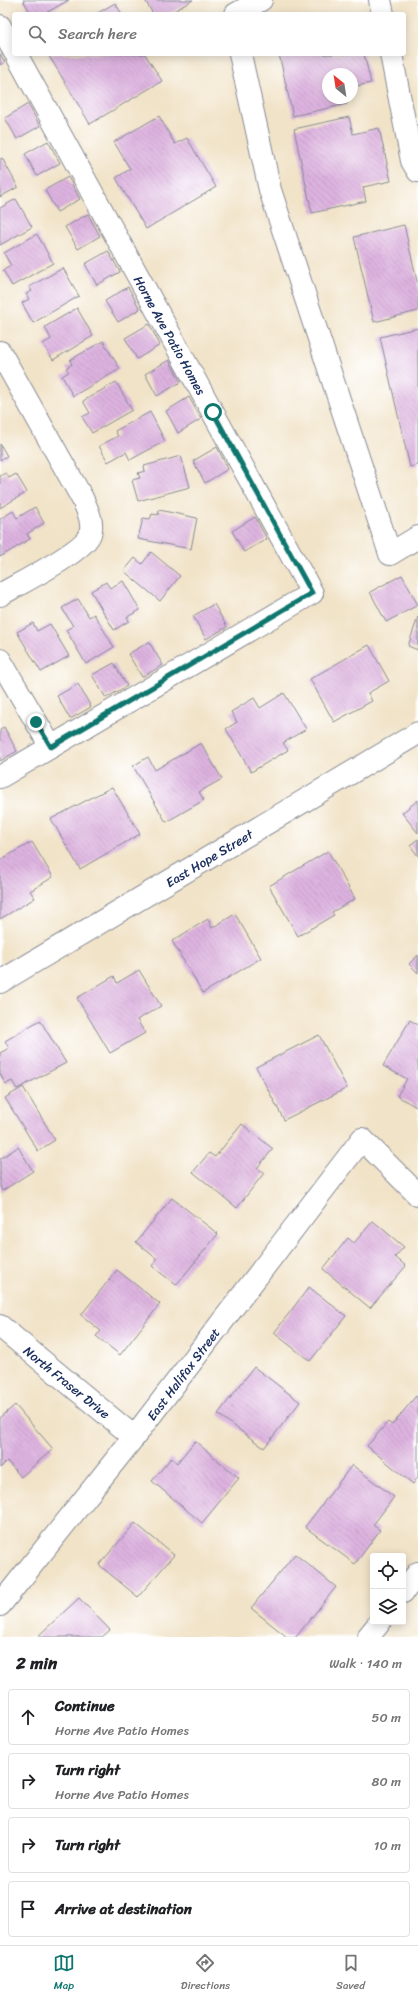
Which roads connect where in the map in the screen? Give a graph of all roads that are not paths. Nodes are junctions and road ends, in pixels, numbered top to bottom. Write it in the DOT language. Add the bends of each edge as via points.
graph roads {
  1 [pos="261,0"];
  2 [pos="380,0"];
  3 [pos="240,12"];
  4 [pos="383,12"];
  5 [pos="0,26"];
  6 [pos="12,47"];
  7 [pos="17,56"];
  8 [pos="240,56"];
  9 [pos="391,56"];
  10 [pos="418,172"];
  11 [pos="0,352"];
  12 [pos="418,537"];
  13 [pos="0,595"];
  14 [pos="0,660"];
  15 [pos="418,733"];
  16 [pos="51,747"];
  17 [pos="0,777"];
  18 [pos="0,982"];
  19 [pos="418,1195"];
  20 [pos="0,1326"];
  21 [pos="134,1437"];
  22 [pos="418,1573"];
  23 [pos="405,1589"];
  24 [pos="0,1605"];
  25 [pos="378,1625"];
  26 [pos="368,1637"];
  1 -- 3 [label="street"];
  2 -- 4 [label="street"];
  5 -- 6 [label="street"];
  7 -- 16 [label="street, Horne Ave Patio Homes" via="312,593"];
  8 -- 12 [label="street" via="270,190 390,554"];
  9 -- 10 [label="street" via="412,161"];
  11 -- 13 [label="street" via="82,498 90,517 90,534 82,544 70,554"];
  14 -- 16 [label="street"];
  15 -- 18 [label="street, East Hope Street"];
  16 -- 17 [label="street, Horne Ave Patio Homes"];
  19 -- 21 [label="street, East Halifax Street" via="362,1139"];
  20 -- 21 [label="street, North Fraser Drive"];
  21 -- 24 [label="street, East Halifax Street"];
  22 -- 23 [label="street"];
  25 -- 26 [label="street"];
}
